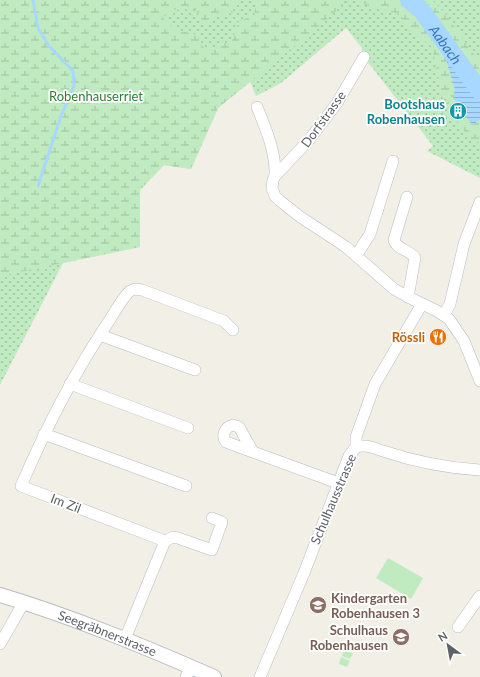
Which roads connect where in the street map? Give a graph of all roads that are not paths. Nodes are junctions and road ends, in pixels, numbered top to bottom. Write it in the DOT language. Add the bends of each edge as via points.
graph roads {
  1 [pos="364,57"];
  2 [pos="257,107"];
  3 [pos="393,161"];
  4 [pos="275,176"];
  5 [pos="407,197"];
  6 [pos="480,202"];
  7 [pos="356,256"];
  8 [pos="408,297"];
  9 [pos="422,304"];
  10 [pos="444,315"];
  11 [pos="233,330"];
  12 [pos="100,334"];
  13 [pos="195,370"];
  14 [pos="480,381"];
  15 [pos="70,384"];
  16 [pos="188,428"];
  17 [pos="44,434"];
  18 [pos="356,447"];
  19 [pos="253,452"];
  20 [pos="480,470"];
  21 [pos="338,483"];
  22 [pos="186,486"];
  23 [pos="212,518"];
  24 [pos="165,540"];
  25 [pos="0,595"];
  26 [pos="480,596"];
  27 [pos="24,602"];
  28 [pos="458,627"];
  29 [pos="125,639"];
  30 [pos="0,644"];
  31 [pos="189,672"];
  32 [pos="214,677"];
  33 [pos="260,677"];
  1 -- 4 [label="street, Dorfstrasse" via="337,103 309,140"];
  2 -- 4 [label="street" via="274,156"];
  3 -- 7 [label="street" via="370,234"];
  4 -- 7 [label="street" via="272,188 278,200"];
  5 -- 8 [label="street" via="394,240 397,246 416,258"];
  6 -- 10 [label="street" via="467,237 450,304"];
  7 -- 8 [label="street" via="385,282"];
  8 -- 9 [label="street"];
  9 -- 10 [label="street"];
  9 -- 18 [label="street, Schulhausstrasse" via="375,384 356,437"];
  10 -- 14 [label="street" via="464,341"];
  11 -- 12 [label="street, Im Zil" via="224,321 138,289 127,294"];
  12 -- 13 [label="street"];
  12 -- 15 [label="street, Im Zil"];
  15 -- 16 [label="street"];
  15 -- 17 [label="street, Im Zil"];
  17 -- 22 [label="street"];
  17 -- 24 [label="street, Im Zil" via="21,486"];
  18 -- 20 [label="street" via="371,447 429,465"];
  18 -- 21 [label="street, Schulhausstrasse" via="349,456"];
  19 -- 21 [label="street"];
  21 -- 33 [label="street, Schulhausstrasse" via="304,573"];
  23 -- 24 [label="street, Im Zil" via="222,522 212,550 178,538"];
  24 -- 29 [label="street"];
  25 -- 27 [label="street, Seegräbnerstrasse"];
  26 -- 28 [label="street"];
  27 -- 29 [label="street, Seegräbnerstrasse"];
  27 -- 30 [label="street"];
  29 -- 31 [label="street, Seegräbnerstrasse"];
  31 -- 32 [label="street, Seegräbnerstrasse"];
}
